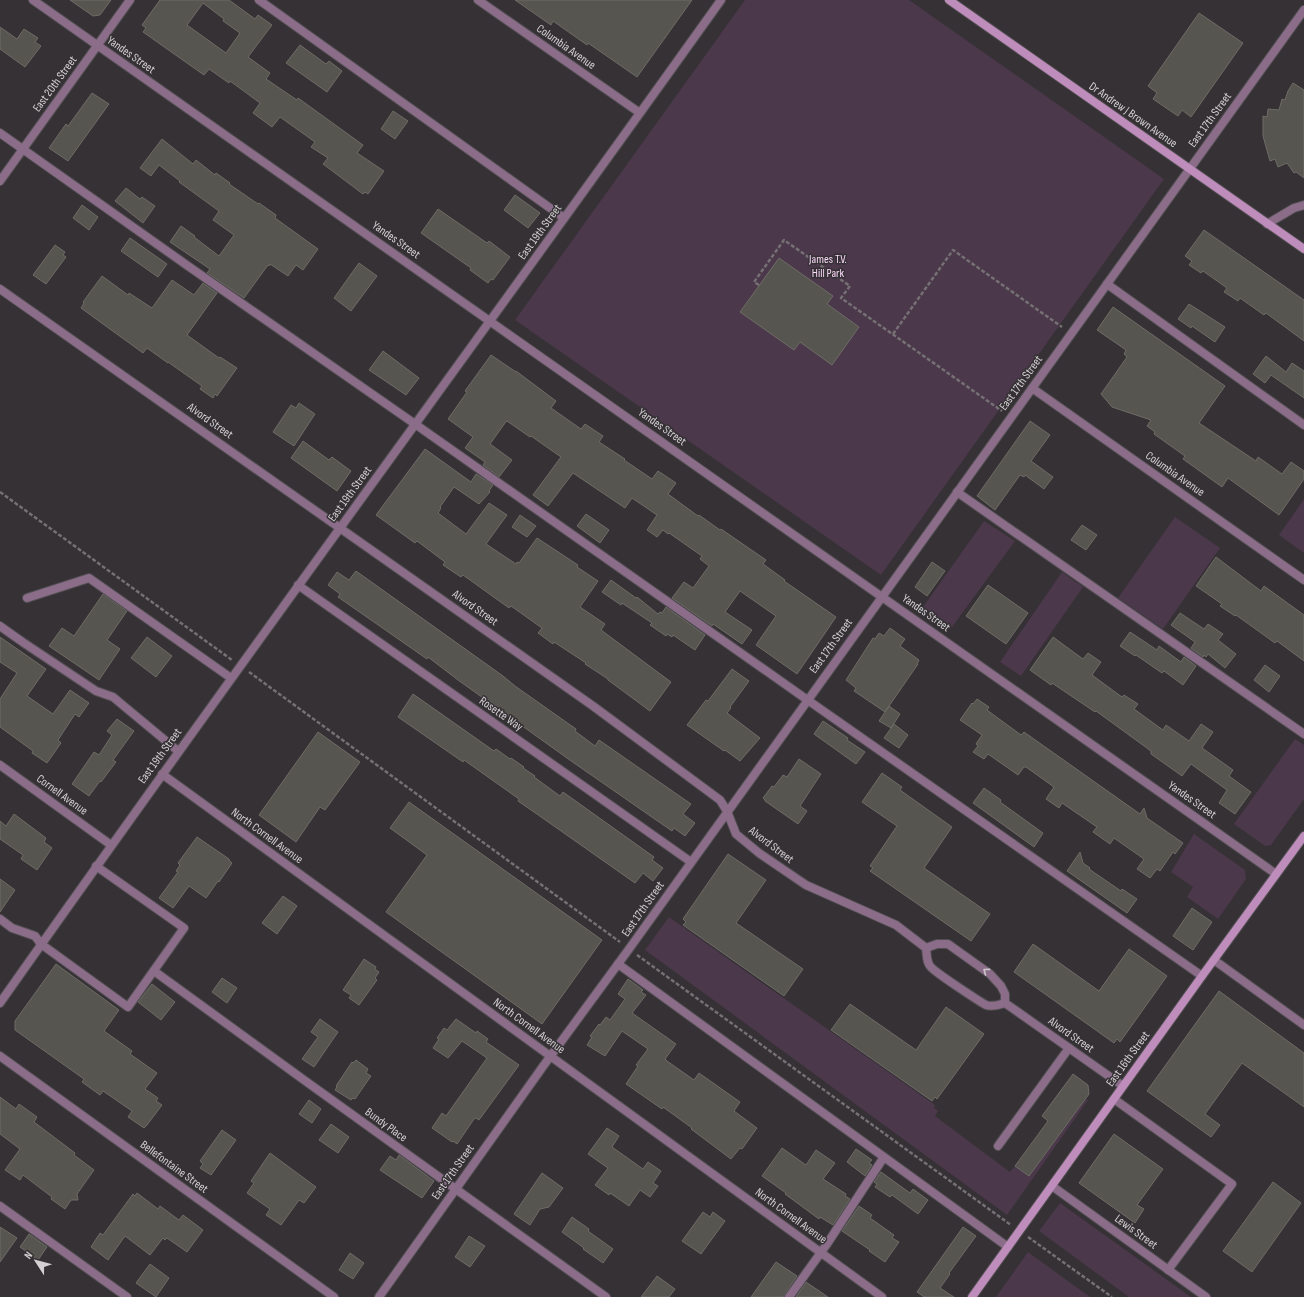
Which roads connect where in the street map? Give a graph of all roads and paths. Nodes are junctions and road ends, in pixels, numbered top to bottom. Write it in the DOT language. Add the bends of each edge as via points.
graph roads {
  1 [pos="33,0"];
  2 [pos="130,0"];
  3 [pos="259,0"];
  4 [pos="478,0"];
  5 [pos="721,0"];
  6 [pos="949,0"];
  7 [pos="1304,10"];
  8 [pos="97,46"];
  9 [pos="640,113"];
  10 [pos="0,133"];
  11 [pos="23,149"];
  12 [pos="1190,169"];
  13 [pos="0,181"];
  14 [pos="1304,205"];
  15 [pos="564,218"];
  16 [pos="1267,224"];
  17 [pos="1304,249"];
  18 [pos="1107,284"];
  19 [pos="759,285"];
  20 [pos="0,289"];
  21 [pos="491,321"];
  22 [pos="1063,327"];
  23 [pos="893,334"];
  24 [pos="1032,388"];
  25 [pos="1002,412"];
  26 [pos="415,424"];
  27 [pos="1304,426"];
  28 [pos="0,492"];
  29 [pos="957,492"];
  30 [pos="340,527"];
  31 [pos="1304,580"];
  32 [pos="298,585"];
  33 [pos="882,597"];
  34 [pos="27,598"];
  35 [pos="0,626"];
  36 [pos="230,658"];
  37 [pos="249,672"];
  38 [pos="231,678"];
  39 [pos="808,700"];
  40 [pos="1304,734"];
  41 [pos="178,751"];
  42 [pos="0,765"];
  43 [pos="162,774"];
  44 [pos="727,811"];
  45 [pos="1303,840"];
  46 [pos="111,845"];
  47 [pos="691,862"];
  48 [pos="96,866"];
  49 [pos="1276,874"];
  50 [pos="0,919"];
  51 [pos="616,939"];
  52 [pos="42,944"];
  53 [pos="926,948"];
  54 [pos="638,955"];
  55 [pos="1214,960"];
  56 [pos="618,964"];
  57 [pos="154,971"];
  58 [pos="1202,976"];
  59 [pos="0,1003"];
  60 [pos="1004,1003"];
  61 [pos="1304,1025"];
  62 [pos="1069,1048"];
  63 [pos="0,1056"];
  64 [pos="550,1056"];
  65 [pos="1123,1086"];
  66 [pos="1114,1099"];
  67 [pos="998,1146"];
  68 [pos="884,1157"];
  69 [pos="1052,1186"];
  70 [pos="456,1189"];
  71 [pos="0,1206"];
  72 [pos="1005,1220"];
  73 [pos="1033,1240"];
  74 [pos="1008,1247"];
  75 [pos="821,1252"];
  76 [pos="1168,1270"];
  77 [pos="127,1297"];
  78 [pos="334,1297"];
  79 [pos="379,1297"];
  80 [pos="606,1297"];
  81 [pos="789,1297"];
  82 [pos="882,1297"];
  83 [pos="972,1297"];
  84 [pos="1112,1297"];
  85 [pos="1206,1297"];
  1 -- 8 [label="street, Yandes Street"];
  2 -- 8 [label="street, East 20th Street"];
  3 -- 15 [label="street"];
  4 -- 9 [label="street, Columbia Avenue"];
  5 -- 9 [label="street, East 19th Street"];
  6 -- 12 [label="main road, Dr Andrew J Brown Avenue"];
  7 -- 12 [label="street, East 17th Street"];
  8 -- 11 [label="street, East 20th Street"];
  8 -- 21 [label="street, Yandes Street"];
  9 -- 15 [label="street, East 19th Street"];
  10 -- 11 [label="street"];
  11 -- 13 [label="street, East 20th Street"];
  11 -- 26 [label="street"];
  12 -- 16 [label="main road, Dr Andrew J Brown Avenue"];
  12 -- 18 [label="street, East 17th Street"];
  14 -- 16 [label="street"];
  15 -- 21 [label="street, East 19th Street"];
  16 -- 17 [label="main road, Dr Andrew J Brown Avenue"];
  18 -- 24 [label="street, East 17th Street"];
  18 -- 27 [label="street"];
  19 -- 23 [label="path" via="754,282 784,240 850,286 841,298"];
  20 -- 30 [label="street, Alvord Street"];
  21 -- 26 [label="street, East 19th Street"];
  21 -- 33 [label="street, Yandes Street"];
  22 -- 23 [label="path" via="953,250"];
  23 -- 25 [label="path"];
  24 -- 29 [label="street, East 17th Street"];
  24 -- 31 [label="street, Columbia Avenue"];
  26 -- 30 [label="street, East 19th Street"];
  26 -- 39 [label="street"];
  28 -- 36 [label="path"];
  29 -- 33 [label="street, East 17th Street"];
  29 -- 40 [label="street"];
  30 -- 32 [label="street, East 19th Street"];
  30 -- 44 [label="street, Alvord Street" via="593,706 720,800"];
  32 -- 38 [label="street, East 19th Street"];
  32 -- 47 [label="street, Rosette Way"];
  33 -- 39 [label="street, East 17th Street"];
  33 -- 49 [label="street, Yandes Street"];
  34 -- 38 [label="street" via="89,578"];
  35 -- 41 [label="street" via="96,691 113,697"];
  37 -- 51 [label="path"];
  38 -- 41 [label="street, East 19th Street"];
  39 -- 44 [label="street, East 17th Street"];
  39 -- 58 [label="street"];
  41 -- 43 [label="street, East 19th Street"];
  42 -- 46 [label="street, Cornell Avenue"];
  43 -- 46 [label="street, East 19th Street"];
  43 -- 64 [label="street, North Cornell Avenue"];
  44 -- 47 [label="street, East 17th Street"];
  44 -- 53 [label="street, Alvord Street" via="736,834 776,865 806,885 896,925"];
  45 -- 49 [label="main road, East 16th Street"];
  46 -- 48 [label="street, East 19th Street"];
  47 -- 56 [label="street, East 17th Street"];
  48 -- 52 [label="street, East 19th Street"];
  48 -- 57 [label="street" via="184,928"];
  49 -- 55 [label="main road, East 16th Street"];
  50 -- 52 [label="street" via="12,928 35,936"];
  52 -- 57 [label="street" via="128,1007"];
  52 -- 59 [label="street, East 19th Street"];
  53 -- 60 [label="street" via="930,966 947,979 988,1005"];
  60 -- 53 [label="street, one-way" via="1005,994 990,974 948,944"];
  54 -- 72 [label="path"];
  55 -- 58 [label="main road, East 16th Street"];
  55 -- 61 [label="street"];
  56 -- 64 [label="street, East 17th Street"];
  56 -- 68 [label="street"];
  57 -- 70 [label="street, Bundy Place"];
  58 -- 65 [label="main road, East 16th Street"];
  60 -- 62 [label="street, Alvord Street"];
  62 -- 65 [label="street, Alvord Street"];
  62 -- 67 [label="street"];
  63 -- 78 [label="street, Bellefontaine Street"];
  64 -- 70 [label="street, East 17th Street"];
  64 -- 75 [label="street, North Cornell Avenue"];
  65 -- 66 [label="main road, East 16th Street"];
  66 -- 69 [label="main road, East 16th Street"];
  66 -- 76 [label="street" via="1232,1184"];
  68 -- 74 [label="street"];
  68 -- 75 [label="street"];
  69 -- 74 [label="main road, East 16th Street"];
  69 -- 76 [label="street, Lewis Street"];
  70 -- 79 [label="street, East 17th Street"];
  70 -- 80 [label="street, Bundy Place"];
  71 -- 77 [label="street"];
  73 -- 84 [label="path"];
  74 -- 83 [label="main road, East 16th Street"];
  75 -- 81 [label="street"];
  75 -- 82 [label="street, North Cornell Avenue"];
  76 -- 85 [label="street, Lewis Street"];
}
